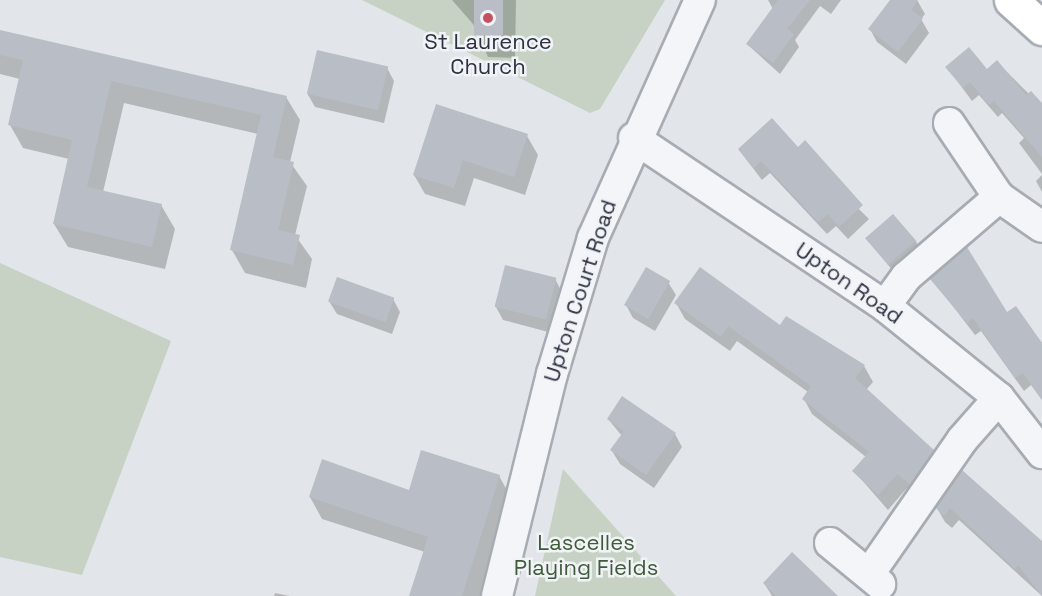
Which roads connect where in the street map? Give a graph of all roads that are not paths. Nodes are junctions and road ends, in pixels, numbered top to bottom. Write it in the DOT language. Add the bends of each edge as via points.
graph roads {
  1 [pos="700,0"];
  2 [pos="1011,0"];
  3 [pos="1042,28"];
  4 [pos="950,123"];
  5 [pos="634,138"];
  6 [pos="999,197"];
  7 [pos="1042,227"];
  8 [pos="885,306"];
  9 [pos="999,399"];
  10 [pos="1042,453"];
  11 [pos="830,543"];
  12 [pos="497,596"];
  1 -- 5 [label="street, Upton Court Road"];
  2 -- 3 [label="main road"];
  4 -- 6 [label="street"];
  5 -- 8 [label="street, Upton Road"];
  5 -- 12 [label="street, Upton Court Road" via="589,249"];
  6 -- 7 [label="street"];
  6 -- 8 [label="street" via="906,277"];
  8 -- 9 [label="street, Upton Road"];
  9 -- 10 [label="street, Upton Road"];
  9 -- 11 [label="street" via="962,440 875,579"];
}
